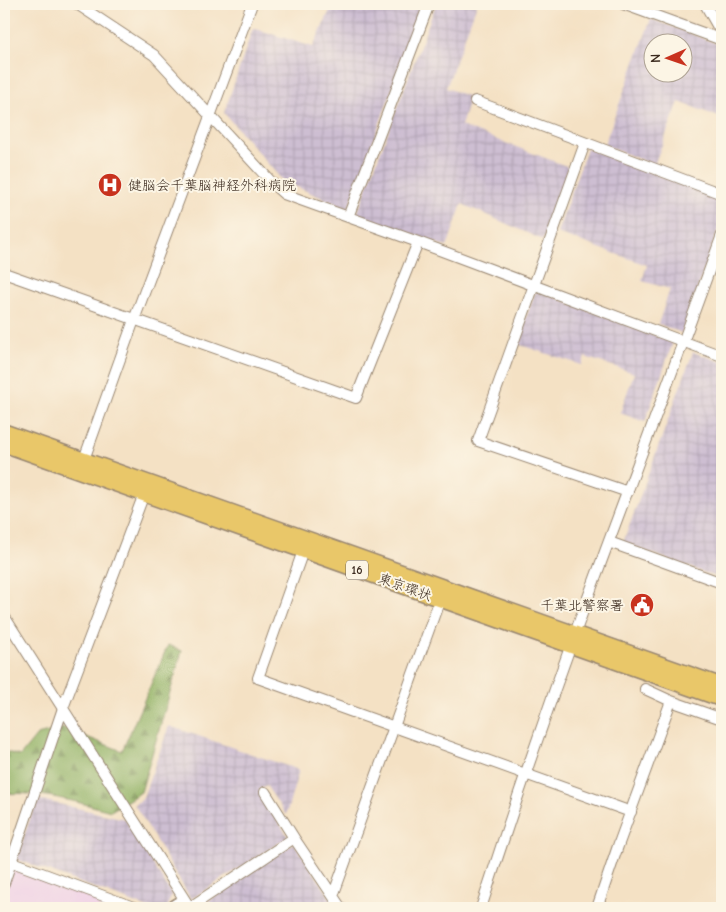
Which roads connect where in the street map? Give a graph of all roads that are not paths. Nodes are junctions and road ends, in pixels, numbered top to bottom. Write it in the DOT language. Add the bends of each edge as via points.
graph roads {
  1 [pos="77,4"];
  2 [pos="252,4"];
  3 [pos="429,4"];
  4 [pos="623,4"];
  5 [pos="705,4"];
  6 [pos="722,34"];
  7 [pos="722,40"];
  8 [pos="474,101"];
  9 [pos="211,116"];
  10 [pos="585,143"];
  11 [pos="722,194"];
  12 [pos="348,217"];
  13 [pos="722,235"];
  14 [pos="418,242"];
  15 [pos="4,273"];
  16 [pos="534,286"];
  17 [pos="134,320"];
  18 [pos="684,342"];
  19 [pos="722,356"];
  20 [pos="4,432"];
  21 [pos="4,444"];
  22 [pos="82,465"];
  23 [pos="628,492"];
  24 [pos="144,494"];
  25 [pos="609,542"];
  26 [pos="303,550"];
  27 [pos="722,583"];
  28 [pos="440,599"];
  29 [pos="4,616"];
  30 [pos="573,640"];
  31 [pos="722,686"];
  32 [pos="645,689"];
  33 [pos="722,699"];
  34 [pos="671,701"];
  35 [pos="63,708"];
  36 [pos="722,719"];
  37 [pos="394,727"];
  38 [pos="525,774"];
  39 [pos="265,792"];
  40 [pos="631,812"];
  41 [pos="294,838"];
  42 [pos="7,860"];
  43 [pos="4,883"];
  44 [pos="333,896"];
  45 [pos="188,905"];
  46 [pos="136,908"];
  47 [pos="172,908"];
  48 [pos="341,908"];
  49 [pos="480,908"];
  50 [pos="597,908"];
  1 -- 9 [label="street" via="154,55"];
  2 -- 9 [label="street"];
  3 -- 12 [label="street"];
  4 -- 7 [label="street"];
  5 -- 6 [label="street"];
  8 -- 10 [label="street"];
  9 -- 12 [label="street" via="284,194"];
  9 -- 17 [label="street"];
  10 -- 11 [label="street"];
  10 -- 16 [label="street"];
  12 -- 14 [label="street"];
  13 -- 18 [label="street"];
  14 -- 16 [label="street"];
  14 -- 17 [label="street" via="356,398"];
  15 -- 17 [label="street"];
  16 -- 18 [label="street"];
  16 -- 23 [label="street" via="478,441"];
  17 -- 22 [label="street"];
  18 -- 19 [label="street"];
  18 -- 23 [label="street"];
  20 -- 22 [label="highway, 東京環状 / 16"];
  21 -- 22 [label="highway, 東京環状 / 16"];
  22 -- 24 [label="highway, 東京環状 / 16"];
  22 -- 30 [label="highway, 東京環状 / 16"];
  23 -- 25 [label="street"];
  24 -- 26 [label="highway, 東京環状 / 16"];
  24 -- 35 [label="street"];
  25 -- 27 [label="street"];
  25 -- 30 [label="street"];
  26 -- 28 [label="highway, 東京環状 / 16"];
  26 -- 37 [label="street" via="258,678"];
  28 -- 30 [label="highway, 東京環状 / 16"];
  28 -- 37 [label="street"];
  29 -- 35 [label="street"];
  30 -- 31 [label="highway, 東京環状 / 16"];
  30 -- 33 [label="highway, 東京環状 / 16"];
  30 -- 38 [label="street"];
  32 -- 34 [label="street"];
  34 -- 36 [label="street"];
  34 -- 40 [label="street"];
  35 -- 42 [label="street"];
  35 -- 45 [label="street"];
  37 -- 38 [label="street"];
  37 -- 44 [label="street"];
  38 -- 40 [label="street"];
  38 -- 49 [label="street"];
  39 -- 41 [label="street"];
  40 -- 50 [label="street"];
  41 -- 44 [label="street"];
  41 -- 45 [label="street"];
  42 -- 43 [label="street"];
  42 -- 46 [label="street"];
  44 -- 48 [label="street"];
  45 -- 47 [label="street" via="174,905"];
}
